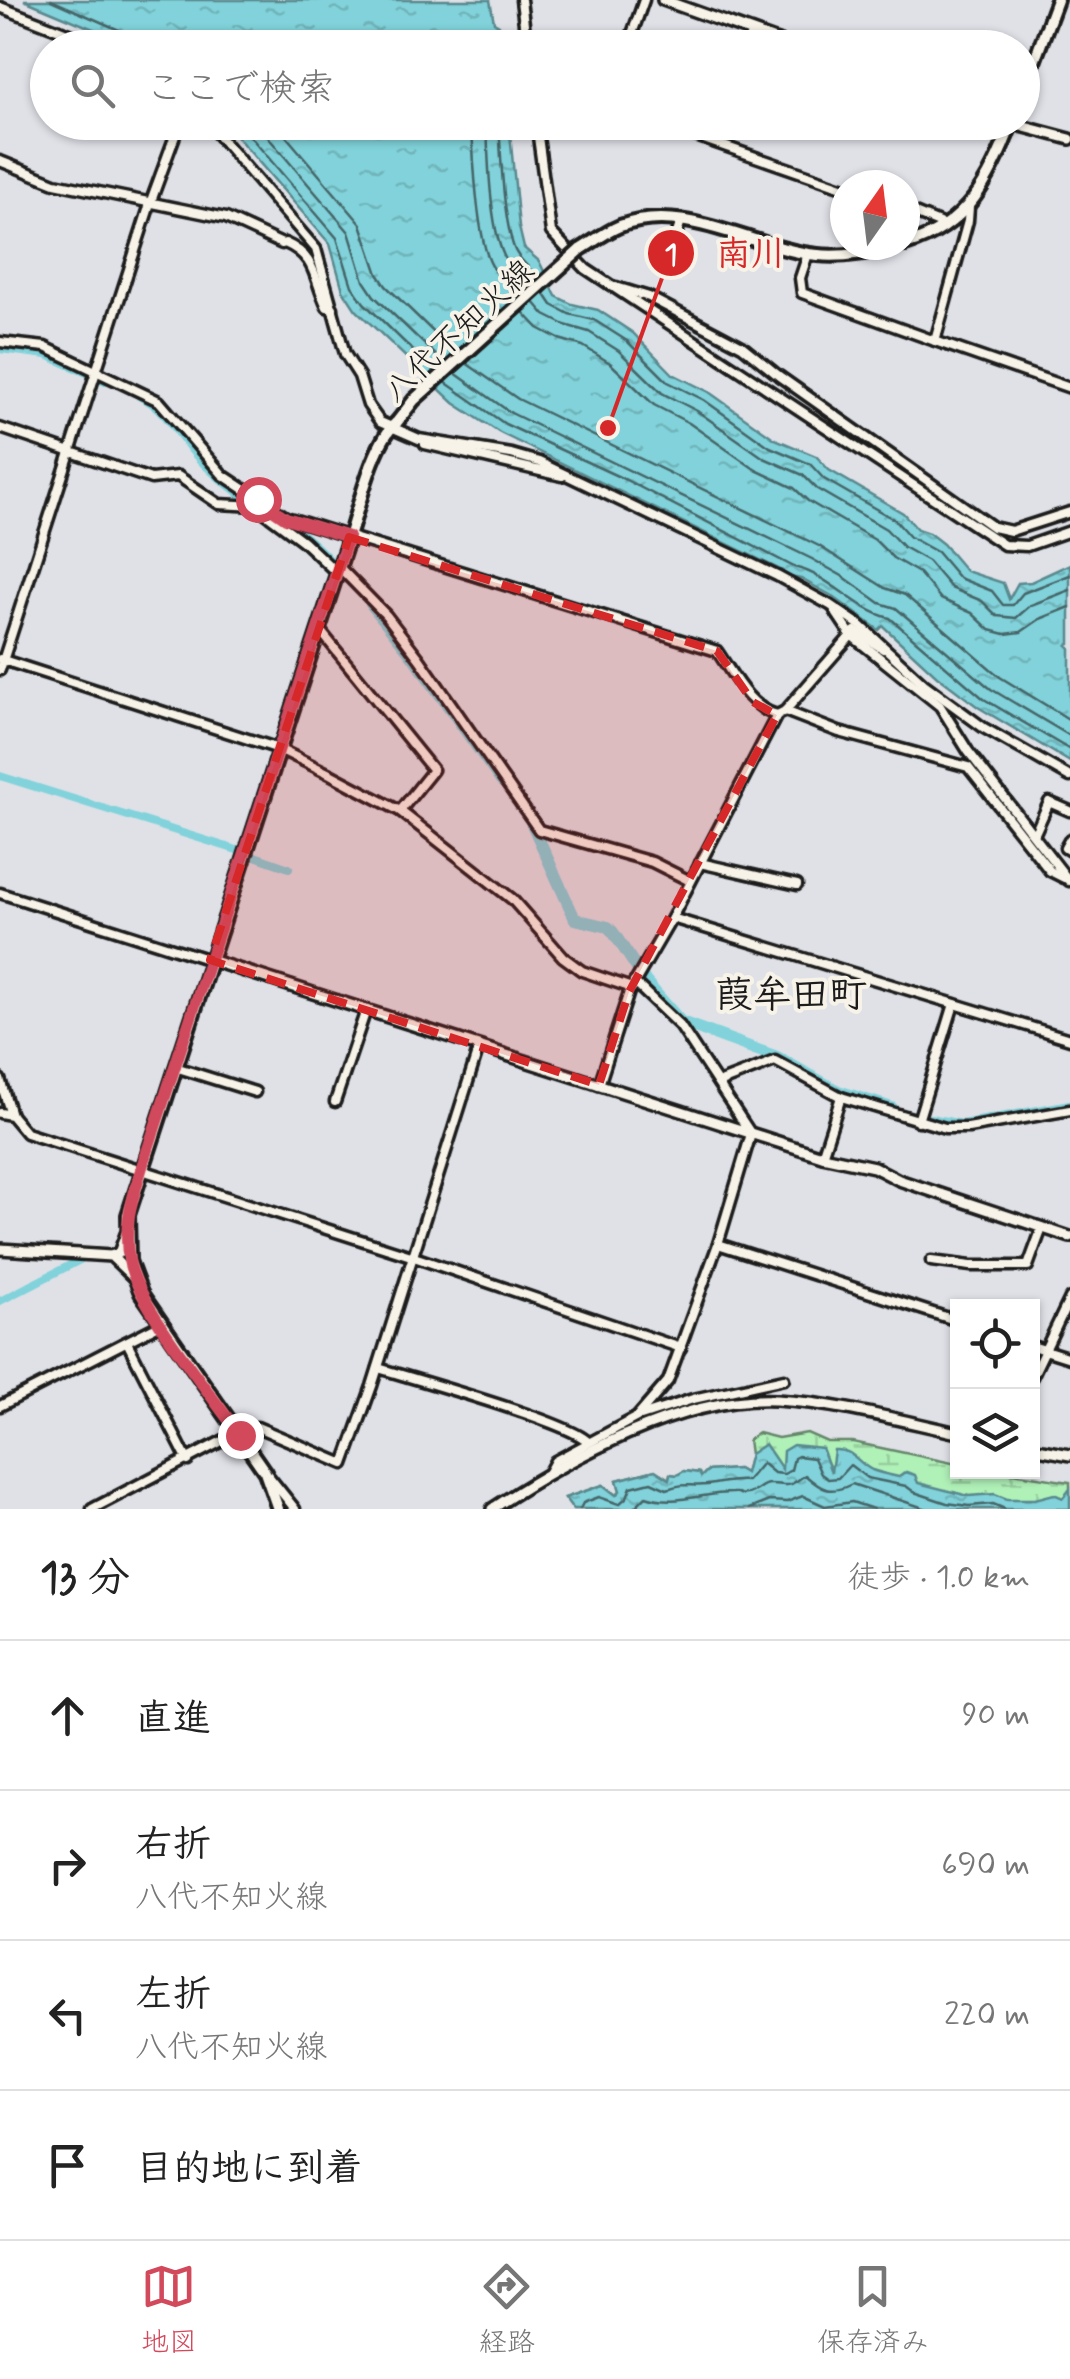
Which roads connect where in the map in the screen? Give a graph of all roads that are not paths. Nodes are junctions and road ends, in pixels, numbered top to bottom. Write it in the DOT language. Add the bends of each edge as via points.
graph roads {
  1 [pos="521,0"];
  2 [pos="644,0"];
  3 [pos="662,0"];
  4 [pos="1057,0"];
  5 [pos="0,7"];
  6 [pos="59,30"];
  7 [pos="525,30"];
  8 [pos="633,30"];
  9 [pos="746,30"];
  10 [pos="1040,46"];
  11 [pos="1040,131"];
  12 [pos="1070,139"];
  13 [pos="173,140"];
  14 [pos="222,140"];
  15 [pos="538,140"];
  16 [pos="707,140"];
  17 [pos="1004,140"];
  18 [pos="0,162"];
  19 [pos="830,183"];
  20 [pos="151,202"];
  21 [pos="969,207"];
  22 [pos="920,215"];
  23 [pos="681,221"];
  24 [pos="944,228"];
  25 [pos="920,238"];
  26 [pos="672,248"];
  27 [pos="576,252"];
  28 [pos="808,254"];
  29 [pos="830,254"];
  30 [pos="609,285"];
  31 [pos="332,308"];
  32 [pos="936,341"];
  33 [pos="0,342"];
  34 [pos="96,374"];
  35 [pos="1070,388"];
  36 [pos="393,425"];
  37 [pos="0,428"];
  38 [pos="71,452"];
  39 [pos="1070,512"];
  40 [pos="1070,531"];
  41 [pos="348,537"];
  42 [pos="338,570"];
  43 [pos="830,605"];
  44 [pos="318,629"];
  45 [pos="851,635"];
  46 [pos="888,650"];
  47 [pos="1,663"];
  48 [pos="781,713"];
  49 [pos="278,749"];
  50 [pos="1070,777"];
  51 [pos="400,811"];
  52 [pos="1070,811"];
  53 [pos="1034,833"];
  54 [pos="1070,839"];
  55 [pos="1070,851"];
  56 [pos="700,863"];
  57 [pos="690,881"];
  58 [pos="1070,881"];
  59 [pos="797,886"];
  60 [pos="0,893"];
  61 [pos="672,918"];
  62 [pos="210,960"];
  63 [pos="634,982"];
  64 [pos="954,1004"];
  65 [pos="366,1010"];
  66 [pos="1070,1040"];
  67 [pos="479,1046"];
  68 [pos="175,1067"];
  69 [pos="0,1079"];
  70 [pos="718,1083"];
  71 [pos="599,1085"];
  72 [pos="255,1092"];
  73 [pos="842,1097"];
  74 [pos="4,1098"];
  75 [pos="335,1102"];
  76 [pos="1070,1110"];
  77 [pos="0,1113"];
  78 [pos="11,1114"];
  79 [pos="918,1121"];
  80 [pos="751,1134"];
  81 [pos="822,1156"];
  82 [pos="141,1170"];
  83 [pos="1042,1228"];
  84 [pos="126,1234"];
  85 [pos="1070,1237"];
  86 [pos="718,1244"];
  87 [pos="0,1249"];
  88 [pos="111,1256"];
  89 [pos="411,1256"];
  90 [pos="931,1261"];
  91 [pos="133,1277"];
  92 [pos="1070,1298"];
  93 [pos="950,1318"];
  94 [pos="162,1324"];
  95 [pos="127,1342"];
  96 [pos="681,1348"];
  97 [pos="1040,1348"];
  98 [pos="1044,1349"];
  99 [pos="1040,1358"];
  100 [pos="1070,1358"];
  101 [pos="378,1368"];
  102 [pos="784,1379"];
  103 [pos="0,1406"];
  104 [pos="637,1417"];
  105 [pos="950,1430"];
  106 [pos="240,1435"];
  107 [pos="588,1442"];
  108 [pos="1040,1449"];
  109 [pos="1070,1455"];
  110 [pos="188,1461"];
  111 [pos="265,1472"];
  112 [pos="548,1472"];
  113 [pos="92,1509"];
  114 [pos="278,1509"];
  115 [pos="295,1509"];
  116 [pos="492,1509"];
  1 -- 7 [label="street"];
  2 -- 8 [label="street"];
  3 -- 9 [label="street"];
  4 -- 10 [label="main road"];
  5 -- 6 [label="street"];
  11 -- 12 [label="street"];
  13 -- 20 [label="street"];
  14 -- 31 [label="street" via="316,249"];
  15 -- 27 [label="street" via="548,225"];
  16 -- 19 [label="street"];
  17 -- 21 [label="main road, 八代不知火線" via="990,178"];
  18 -- 20 [label="street" via="55,183"];
  20 -- 31 [label="street" via="226,218 296,248 308,258"];
  20 -- 34 [label="street"];
  21 -- 24 [label="main road, 八代不知火線"];
  21 -- 32 [label="street"];
  22 -- 24 [label="street"];
  23 -- 26 [label="street"];
  23 -- 27 [label="main road, 八代不知火線" via="622,225"];
  23 -- 28 [label="main road, 八代不知火線"];
  24 -- 25 [label="main road, 八代不知火線"];
  27 -- 30 [label="street"];
  27 -- 36 [label="main road, 八代不知火線, bridge"];
  28 -- 29 [label="main road, 八代不知火線"];
  28 -- 32 [label="street" via="802,292"];
  30 -- 39 [label="street" via="649,297 742,346 993,528 1011,530"];
  30 -- 40 [label="street" via="1004,545 1027,546"];
  31 -- 36 [label="street" via="368,405 380,422"];
  32 -- 35 [label="street"];
  33 -- 34 [label="street" via="45,348"];
  34 -- 38 [label="street"];
  34 -- 41 [label="street" via="159,401 223,475 270,507"];
  36 -- 41 [label="main road, 八代不知火線"];
  36 -- 43 [label="street" via="419,439 510,454 571,477"];
  37 -- 38 [label="street"];
  38 -- 42 [label="street" via="152,478 178,476 219,504 256,506"];
  38 -- 47 [label="street"];
  41 -- 42 [label="main road, 八代不知火線"];
  41 -- 48 [label="street" via="717,651 754,702 765,712"];
  42 -- 44 [label="main road, 八代不知火線"];
  42 -- 57 [label="street" via="420,658 540,830 652,862"];
  43 -- 45 [label="street"];
  43 -- 46 [label="street"];
  44 -- 49 [label="main road, 八代不知火線"];
  44 -- 51 [label="street" via="433,770"];
  45 -- 46 [label="street" via="855,631"];
  45 -- 48 [label="street"];
  45 -- 53 [label="street" via="940,706"];
  46 -- 50 [label="street" via="984,728"];
  47 -- 49 [label="street"];
  48 -- 56 [label="street"];
  48 -- 58 [label="street" via="968,767 1050,871"];
  49 -- 51 [label="street"];
  49 -- 62 [label="main road, 八代不知火線"];
  51 -- 63 [label="street" via="512,899 582,971"];
  52 -- 53 [label="street" via="1049,802"];
  53 -- 58 [label="street"];
  54 -- 55 [label="street"];
  56 -- 57 [label="street"];
  56 -- 59 [label="street"];
  57 -- 61 [label="street"];
  60 -- 62 [label="street"];
  61 -- 63 [label="street"];
  61 -- 64 [label="street"];
  62 -- 65 [label="street"];
  62 -- 68 [label="main road, 八代不知火線"];
  63 -- 70 [label="street" via="680,1026"];
  63 -- 71 [label="street"];
  64 -- 66 [label="street"];
  64 -- 79 [label="street"];
  65 -- 67 [label="street"];
  65 -- 75 [label="street"];
  67 -- 71 [label="street"];
  67 -- 89 [label="street"];
  68 -- 72 [label="street"];
  68 -- 82 [label="main road, 八代不知火線"];
  69 -- 74 [label="street"];
  70 -- 73 [label="street" via="775,1061"];
  70 -- 80 [label="street"];
  71 -- 80 [label="street"];
  73 -- 79 [label="street"];
  73 -- 81 [label="street"];
  74 -- 78 [label="street"];
  76 -- 79 [label="street" via="959,1129"];
  77 -- 78 [label="street"];
  78 -- 82 [label="street" via="26,1133"];
  80 -- 81 [label="street"];
  80 -- 86 [label="street"];
  81 -- 83 [label="street" via="874,1166"];
  82 -- 84 [label="main road, 八代不知火線"];
  82 -- 89 [label="street"];
  83 -- 85 [label="street"];
  83 -- 90 [label="street" via="1028,1266"];
  84 -- 88 [label="street"];
  84 -- 91 [label="main road, 八代不知火線"];
  86 -- 93 [label="street"];
  86 -- 96 [label="street"];
  87 -- 88 [label="street"];
  88 -- 91 [label="street"];
  89 -- 96 [label="street"];
  89 -- 101 [label="street"];
  91 -- 94 [label="main road, 八代不知火線"];
  92 -- 98 [label="street"];
  94 -- 95 [label="street"];
  94 -- 106 [label="main road, 八代不知火線"];
  95 -- 103 [label="street"];
  95 -- 110 [label="street"];
  96 -- 104 [label="street" via="668,1380"];
  97 -- 98 [label="street"];
  98 -- 99 [label="street"];
  98 -- 100 [label="street"];
  101 -- 106 [label="street" via="344,1464 256,1427"];
  101 -- 107 [label="street" via="547,1422"];
  102 -- 104 [label="street"];
  104 -- 107 [label="street"];
  105 -- 112 [label="street" via="810,1404 730,1403 647,1426"];
  106 -- 110 [label="street"];
  106 -- 111 [label="main road, 八代不知火線"];
  107 -- 112 [label="street"];
  108 -- 109 [label="street"];
  110 -- 113 [label="street"];
  111 -- 114 [label="main road, 八代不知火線"];
  111 -- 115 [label="street"];
  112 -- 116 [label="street"];
}
